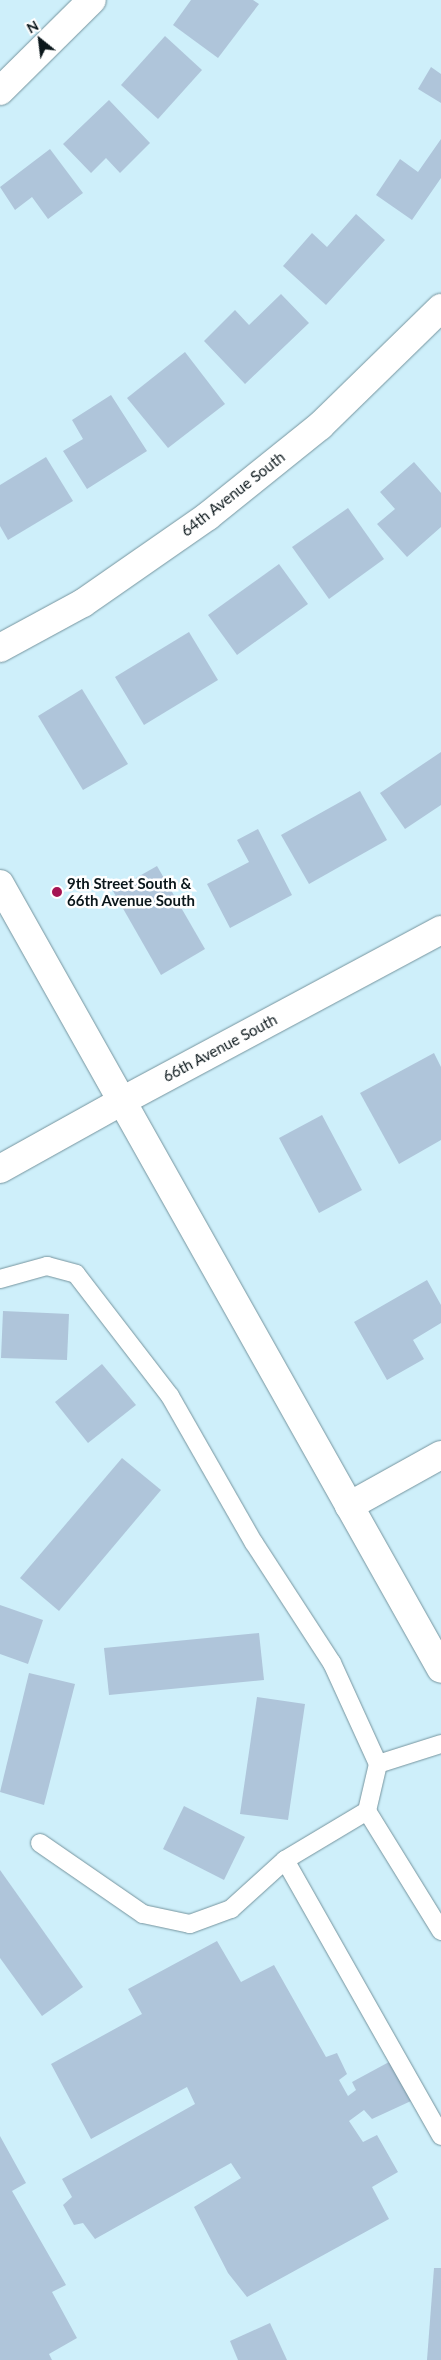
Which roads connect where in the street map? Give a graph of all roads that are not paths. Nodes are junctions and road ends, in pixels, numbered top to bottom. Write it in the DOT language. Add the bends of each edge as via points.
graph roads {
  1 [pos="92,0"];
  2 [pos="0,91"];
  3 [pos="441,308"];
  4 [pos="0,648"];
  5 [pos="0,884"];
  6 [pos="441,930"];
  7 [pos="122,1101"];
  8 [pos="0,1170"];
  9 [pos="0,1279"];
  10 [pos="441,1455"];
  11 [pos="350,1506"];
  12 [pos="441,1669"];
  13 [pos="441,1744"];
  14 [pos="378,1764"];
  15 [pos="367,1811"];
  16 [pos="40,1844"];
  17 [pos="285,1860"];
  18 [pos="441,1931"];
  19 [pos="441,2136"];
  1 -- 2 [label="street"];
  3 -- 4 [label="street, 64th Avenue South" via="320,426 208,516 83,603"];
  5 -- 7 [label="street"];
  6 -- 7 [label="street, 66th Avenue South"];
  7 -- 8 [label="street, 66th Avenue South"];
  7 -- 11 [label="street"];
  9 -- 14 [label="lane" via="47,1266 76,1274 103,1306 170,1396 254,1543 332,1662"];
  10 -- 11 [label="street"];
  11 -- 12 [label="street"];
  13 -- 14 [label="lane"];
  14 -- 15 [label="lane"];
  15 -- 17 [label="lane"];
  15 -- 18 [label="lane"];
  16 -- 17 [label="lane" via="143,1914 190,1924 231,1909"];
  17 -- 19 [label="lane"];
}
